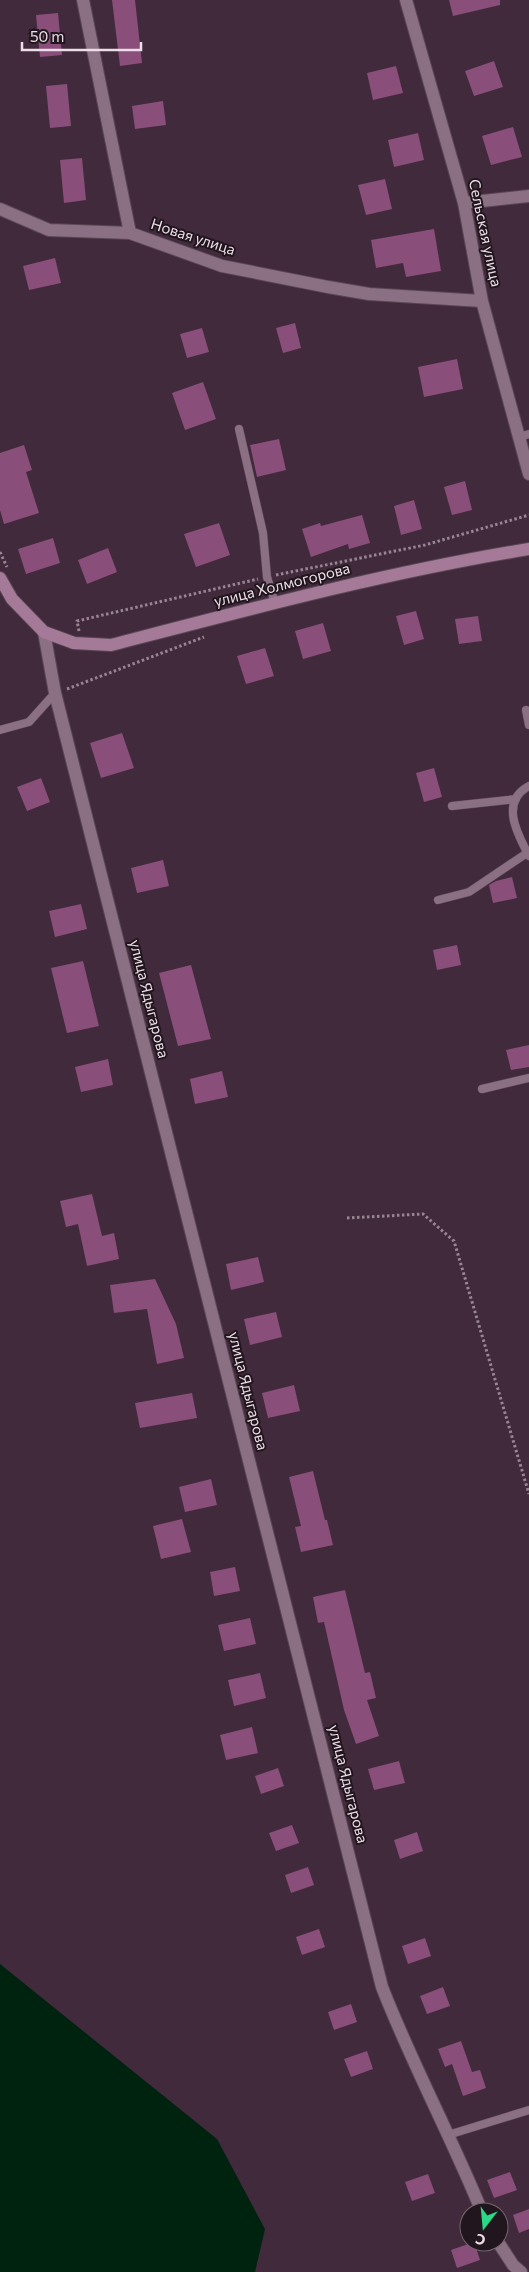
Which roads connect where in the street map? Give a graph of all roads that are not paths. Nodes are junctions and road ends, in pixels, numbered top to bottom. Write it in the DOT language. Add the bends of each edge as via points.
graph roads {
  1 [pos="83,0"];
  2 [pos="406,0"];
  3 [pos="529,196"];
  4 [pos="464,203"];
  5 [pos="0,209"];
  6 [pos="130,233"];
  7 [pos="482,301"];
  8 [pos="239,429"];
  9 [pos="524,435"];
  10 [pos="529,474"];
  11 [pos="529,549"];
  12 [pos="4,573"];
  13 [pos="274,603"];
  14 [pos="44,632"];
  15 [pos="55,693"];
  16 [pos="526,710"];
  17 [pos="529,725"];
  18 [pos="0,730"];
  19 [pos="529,786"];
  20 [pos="516,799"];
  21 [pos="452,806"];
  22 [pos="528,855"];
  23 [pos="438,900"];
  24 [pos="529,1078"];
  25 [pos="482,1089"];
  26 [pos="529,2110"];
  27 [pos="448,2134"];
  28 [pos="478,2202"];
  29 [pos="504,2252"];
  30 [pos="521,2272"];
  1 -- 6 [label="street, Новая улица"];
  2 -- 4 [label="street, Сельская улица"];
  3 -- 4 [label="street"];
  4 -- 7 [label="street, Сельская улица"];
  5 -- 6 [label="street" via="49,230"];
  6 -- 7 [label="street, Новая улица" via="222,266 328,287 369,294"];
  7 -- 9 [label="street, Сельская улица"];
  8 -- 13 [label="lane" via="263,533 267,577"];
  9 -- 10 [label="street, Сельская улица"];
  11 -- 13 [label="street, улица Холмогорова" via="357,582"];
  12 -- 14 [label="street" via="12,598"];
  13 -- 14 [label="street, улица Холмогорова" via="111,644 74,643"];
  14 -- 15 [label="street, улица Ядыгарова"];
  15 -- 18 [label="lane" via="29,722"];
  15 -- 27 [label="street, улица Ядыгарова" via="382,1987 400,2034"];
  16 -- 17 [label="lane"];
  19 -- 20 [label="lane"];
  20 -- 21 [label="lane"];
  20 -- 22 [label="lane" via="512,813 514,824"];
  22 -- 23 [label="lane" via="469,892"];
  24 -- 25 [label="lane"];
  26 -- 27 [label="lane"];
  27 -- 28 [label="street, улица Ядыгарова"];
  29 -- 30 [label="street"];
}
